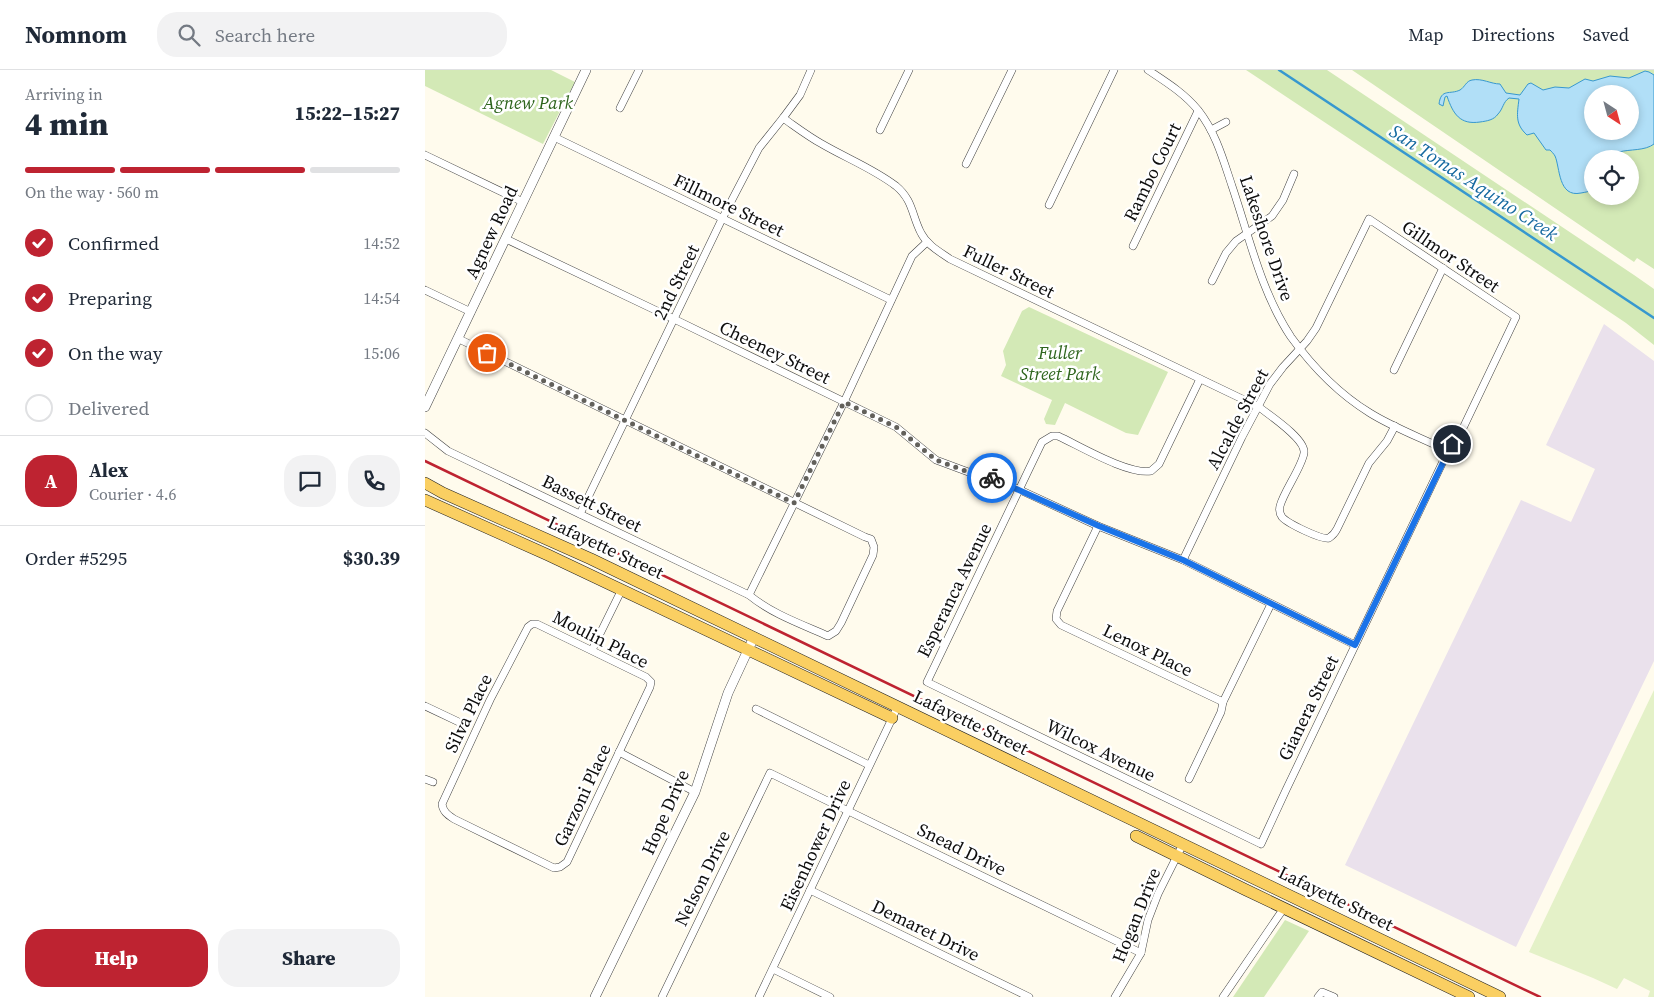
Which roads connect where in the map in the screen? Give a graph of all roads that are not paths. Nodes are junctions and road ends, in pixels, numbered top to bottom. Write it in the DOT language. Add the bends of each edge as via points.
graph roads {
  1 [pos="586,70"];
  2 [pos="639,70"];
  3 [pos="811,70"];
  4 [pos="909,70"];
  5 [pos="1011,70"];
  6 [pos="1114,70"];
  7 [pos="1148,70"];
  8 [pos="619,108"];
  9 [pos="1198,111"];
  10 [pos="783,118"];
  11 [pos="1226,122"];
  12 [pos="880,130"];
  13 [pos="1211,130"];
  14 [pos="554,136"];
  15 [pos="425,155"];
  16 [pos="966,164"];
  17 [pos="1294,174"];
  18 [pos="523,202"];
  19 [pos="1049,205"];
  20 [pos="723,219"];
  21 [pos="1369,220"];
  22 [pos="1247,233"];
  23 [pos="506,239"];
  24 [pos="927,242"];
  25 [pos="1133,246"];
  26 [pos="1443,268"];
  27 [pos="1212,281"];
  28 [pos="425,290"];
  29 [pos="891,300"];
  30 [pos="471,312"];
  31 [pos="1516,317"];
  32 [pos="674,319"];
  33 [pos="459,339"];
  34 [pos="1300,349"];
  35 [pos="1393,370"];
  36 [pos="1200,379"];
  37 [pos="844,402"];
  38 [pos="425,407"];
  39 [pos="1259,407"];
  40 [pos="626,420"];
  41 [pos="1395,426"];
  42 [pos="425,433"];
  43 [pos="1448,451"];
  44 [pos="425,483"];
  45 [pos="1019,490"];
  46 [pos="425,500"];
  47 [pos="794,503"];
  48 [pos="580,514"];
  49 [pos="1099,526"];
  50 [pos="1183,560"];
  51 [pos="621,589"];
  52 [pos="749,595"];
  53 [pos="1271,604"];
  54 [pos="537,624"];
  55 [pos="754,637"];
  56 [pos="1355,645"];
  57 [pos="748,649"];
  58 [pos="592,650"];
  59 [pos="651,682"];
  60 [pos="927,682"];
  61 [pos="1223,702"];
  62 [pos="425,706"];
  63 [pos="898,706"];
  64 [pos="756,708"];
  65 [pos="892,718"];
  66 [pos="463,724"];
  67 [pos="619,752"];
  68 [pos="869,765"];
  69 [pos="770,773"];
  70 [pos="425,778"];
  71 [pos="1189,779"];
  72 [pos="433,782"];
  73 [pos="695,792"];
  74 [pos="847,810"];
  75 [pos="454,819"];
  76 [pos="1136,836"];
  77 [pos="1183,844"];
  78 [pos="1261,844"];
  79 [pos="1177,856"];
  80 [pos="810,890"];
  81 [pos="1284,908"];
  82 [pos="1141,953"];
  83 [pos="773,969"];
  84 [pos="595,997"];
  85 [pos="662,997"];
  86 [pos="759,997"];
  87 [pos="830,997"];
  88 [pos="1029,997"];
  89 [pos="1115,997"];
  90 [pos="1223,997"];
  91 [pos="1318,997"];
  92 [pos="1334,997"];
  93 [pos="1469,997"];
  94 [pos="1500,997"];
  1 -- 14 [label="street, Agnew Road"];
  2 -- 8 [label="street"];
  3 -- 10 [label="street, 2nd Street" via="800,95"];
  4 -- 12 [label="street"];
  5 -- 16 [label="street"];
  6 -- 19 [label="street"];
  7 -- 9 [label="street, Lakeshore Drive" via="1180,92"];
  9 -- 13 [label="street, Lakeshore Drive"];
  9 -- 25 [label="street, Rambo Court"];
  10 -- 20 [label="street, 2nd Street" via="759,148"];
  10 -- 24 [label="street, Fuller Street" via="897,187 907,198"];
  11 -- 13 [label="street"];
  13 -- 22 [label="street, Lakeshore Drive"];
  14 -- 18 [label="street, Agnew Road"];
  14 -- 20 [label="street, Fillmore Street"];
  15 -- 18 [label="street"];
  17 -- 22 [label="street" via="1272,216"];
  18 -- 23 [label="street, Agnew Road"];
  20 -- 29 [label="street, Fillmore Street"];
  20 -- 32 [label="street, 2nd Street"];
  21 -- 26 [label="street, Gillmor Street"];
  21 -- 34 [label="street, Alcalde Street" via="1316,328"];
  22 -- 27 [label="street" via="1226,253"];
  22 -- 34 [label="street, Lakeshore Drive" via="1271,300"];
  23 -- 30 [label="street, Agnew Road"];
  23 -- 32 [label="street, Cheeney Street"];
  24 -- 29 [label="street" via="912,256"];
  24 -- 36 [label="street, Fuller Street" via="950,259"];
  26 -- 31 [label="street, Gillmor Street"];
  26 -- 35 [label="street"];
  28 -- 30 [label="street"];
  29 -- 37 [label="street"];
  30 -- 33 [label="street, Agnew Road"];
  31 -- 43 [label="street, Gianera Street" via="1464,426"];
  32 -- 37 [label="street, Cheeney Street"];
  32 -- 40 [label="street, 2nd Street"];
  33 -- 38 [label="street, Agnew Road"];
  33 -- 40 [label="street"];
  34 -- 39 [label="street, Alcalde Street" via="1276,375"];
  34 -- 41 [label="street, Lakeshore Drive" via="1345,394 1370,413"];
  36 -- 39 [label="street, Fuller Street"];
  36 -- 45 [label="street, Esperanca Avenue" via="1159,464 1151,471 1140,471 1114,462 1052,436 1042,442"];
  37 -- 45 [label="street, Cheeney Street" via="896,427 936,460 994,478"];
  37 -- 47 [label="street"];
  39 -- 41 [label="street, Fuller Street" via="1299,440 1304,448 1281,501 1280,514 1286,521 1324,538 1334,533 1369,463"];
  39 -- 50 [label="street, Alcalde Street"];
  40 -- 47 [label="street"];
  40 -- 48 [label="street, 2nd Street"];
  41 -- 43 [label="street, Lakeshore Drive"];
  42 -- 48 [label="street, Bassett Street" via="448,451"];
  43 -- 56 [label="street, Gianera Street"];
  44 -- 55 [label="main road, Lafayette Street"];
  45 -- 49 [label="street, Cheeney Street"];
  45 -- 60 [label="street, Esperanca Avenue"];
  46 -- 51 [label="main road, Lafayette Street"];
  47 -- 52 [label="street"];
  47 -- 52 [label="street, Bassett Street" via="871,540 873,544 873,555 841,623 836,632 828,636 778,614"];
  48 -- 52 [label="street, Bassett Street"];
  49 -- 50 [label="street, Cheeney Street"];
  49 -- 61 [label="street, Lenox Place" via="1056,619 1061,625"];
  50 -- 53 [label="street, Cheeney Street"];
  51 -- 57 [label="main road, Lafayette Street"];
  51 -- 58 [label="street"];
  53 -- 56 [label="street, Cheeney Street"];
  53 -- 61 [label="street"];
  54 -- 58 [label="street, Moulin Place"];
  54 -- 75 [label="street, Silva Place" via="528,628 445,796 443,810"];
  55 -- 57 [label="street, Hope Drive"];
  55 -- 63 [label="main road, Lafayette Street"];
  56 -- 78 [label="street, Gianera Street"];
  57 -- 65 [label="main road, Lafayette Street"];
  57 -- 73 [label="street, Hope Drive" via="728,693"];
  58 -- 59 [label="street, Moulin Place"];
  59 -- 67 [label="street, Garzoni Place"];
  60 -- 78 [label="street, Wilcox Avenue"];
  61 -- 71 [label="street"];
  62 -- 66 [label="street"];
  63 -- 65 [label="street, Eisenhower Drive"];
  63 -- 77 [label="main road, Lafayette Street"];
  64 -- 68 [label="street"];
  65 -- 68 [label="street, Eisenhower Drive"];
  67 -- 73 [label="street"];
  67 -- 75 [label="street, Garzoni Place" via="567,862 561,867 554,868"];
  68 -- 74 [label="street, Eisenhower Drive"];
  69 -- 74 [label="street, Snead Drive"];
  69 -- 85 [label="street, Nelson Drive"];
  70 -- 72 [label="street"];
  73 -- 84 [label="street, Hope Drive"];
  74 -- 80 [label="street, Eisenhower Drive"];
  74 -- 82 [label="street, Snead Drive"];
  76 -- 79 [label="main road, Lafayette Street"];
  77 -- 79 [label="street, Hogan Drive"];
  77 -- 94 [label="main road, Lafayette Street"];
  79 -- 81 [label="main road, Lafayette Street"];
  79 -- 82 [label="street, Hogan Drive" via="1148,920"];
  80 -- 83 [label="street, Eisenhower Drive"];
  80 -- 88 [label="street, Demaret Drive"];
  81 -- 90 [label="street"];
  81 -- 93 [label="main road, Lafayette Street"];
  82 -- 89 [label="street, Hogan Drive"];
  83 -- 86 [label="street, Eisenhower Drive"];
  83 -- 87 [label="street"];
  91 -- 92 [label="street" via="1322,992"];
}
